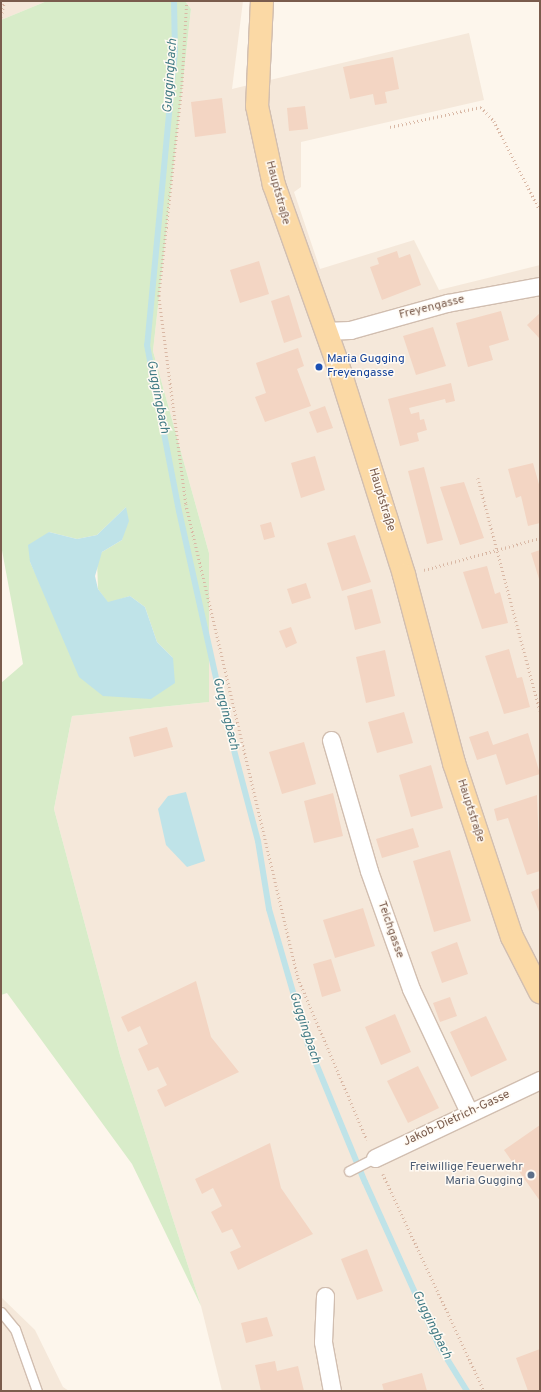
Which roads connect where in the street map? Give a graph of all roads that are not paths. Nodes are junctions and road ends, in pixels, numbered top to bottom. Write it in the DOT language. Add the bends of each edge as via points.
graph roads {
  1 [pos="262,1"];
  2 [pos="540,286"];
  3 [pos="324,331"];
  4 [pos="331,740"];
  5 [pos="540,992"];
  6 [pos="540,1080"];
  7 [pos="469,1112"];
  8 [pos="375,1158"];
  9 [pos="349,1171"];
  10 [pos="325,1296"];
  11 [pos="1,1312"];
  12 [pos="37,1391"];
  13 [pos="332,1391"];
  1 -- 3 [label="main road, Hauptstraße" via="257,106 274,185"];
  2 -- 3 [label="street, Freyengasse" via="447,303 350,330"];
  3 -- 5 [label="main road, Hauptstraße" via="337,362 404,575 454,763 512,937"];
  4 -- 7 [label="street, Teichgasse" via="369,871 411,989"];
  6 -- 7 [label="street, Jakob-Dietrich-Gasse"];
  7 -- 8 [label="street, Jakob-Dietrich-Gasse"];
  8 -- 9 [label="lane"];
  10 -- 13 [label="street" via="323,1342"];
  11 -- 12 [label="lane" via="15,1329"];
}
